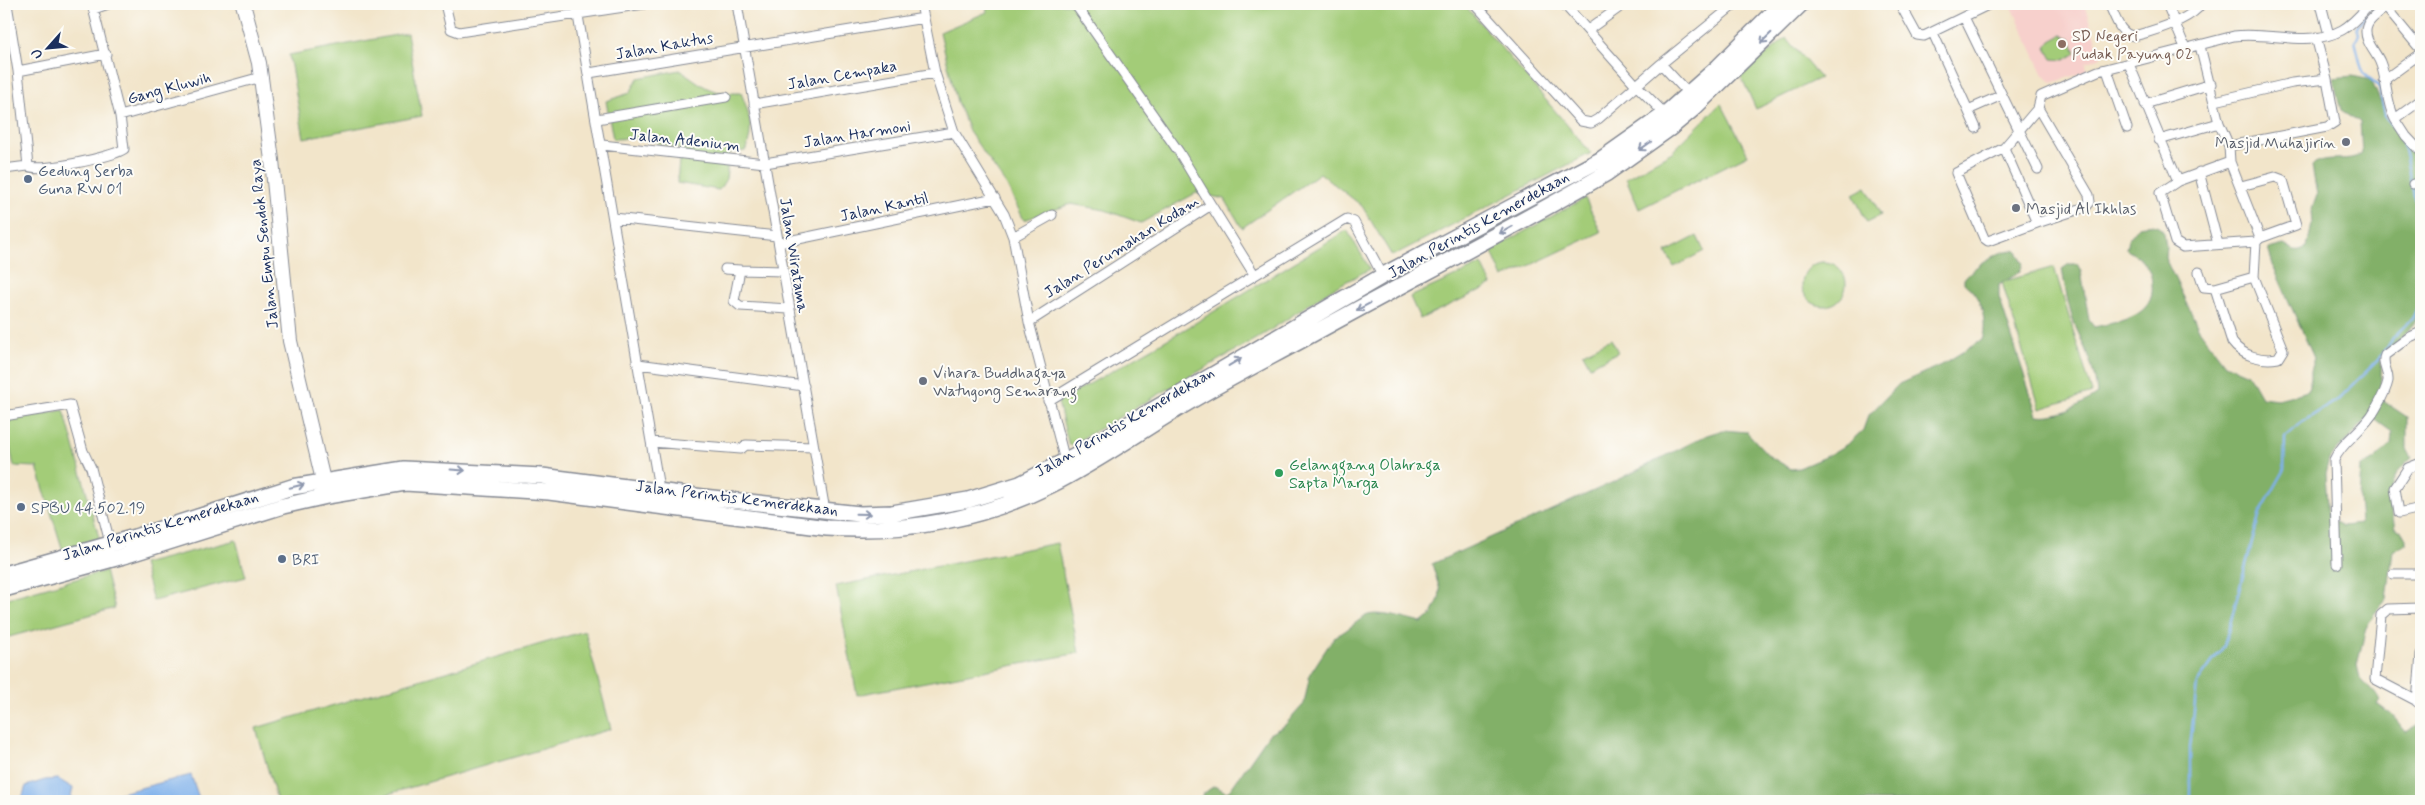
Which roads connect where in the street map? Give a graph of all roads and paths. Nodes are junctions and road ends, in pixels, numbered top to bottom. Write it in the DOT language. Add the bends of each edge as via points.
graph roads {
  1 [pos="7,4"];
  2 [pos="108,4"];
  3 [pos="243,4"];
  4 [pos="445,4"];
  5 [pos="576,4"];
  6 [pos="644,4"];
  7 [pos="737,4"];
  8 [pos="921,4"];
  9 [pos="1075,4"];
  10 [pos="1475,4"];
  11 [pos="1564,4"];
  12 [pos="1624,4"];
  13 [pos="1735,4"];
  14 [pos="1781,4"];
  15 [pos="1801,4"];
  16 [pos="1900,4"];
  17 [pos="1990,4"];
  18 [pos="2109,4"];
  19 [pos="2167,4"];
  20 [pos="2201,4"];
  21 [pos="2320,4"];
  22 [pos="2370,4"];
  23 [pos="2384,5"];
  24 [pos="93,6"];
  25 [pos="578,14"];
  26 [pos="924,18"];
  27 [pos="1964,18"];
  28 [pos="2175,21"];
  29 [pos="1588,30"];
  30 [pos="1933,33"];
  31 [pos="2328,35"];
  32 [pos="2316,37"];
  33 [pos="744,46"];
  34 [pos="2200,46"];
  35 [pos="2186,50"];
  36 [pos="2421,51"];
  37 [pos="106,54"];
  38 [pos="1661,64"];
  39 [pos="2129,64"];
  40 [pos="2107,70"];
  41 [pos="18,72"];
  42 [pos="589,73"];
  43 [pos="935,73"];
  44 [pos="261,77"];
  45 [pos="2327,79"];
  46 [pos="2384,80"];
  47 [pos="2210,84"];
  48 [pos="1637,86"];
  49 [pos="2002,95"];
  50 [pos="726,97"];
  51 [pos="1693,98"];
  52 [pos="2421,100"];
  53 [pos="2215,102"];
  54 [pos="754,104"];
  55 [pos="2145,104"];
  56 [pos="2038,108"];
  57 [pos="1968,110"];
  58 [pos="1666,114"];
  59 [pos="120,116"];
  60 [pos="597,119"];
  61 [pos="2396,119"];
  62 [pos="2219,123"];
  63 [pos="1976,128"];
  64 [pos="2127,128"];
  65 [pos="954,132"];
  66 [pos="2018,133"];
  67 [pos="2160,140"];
  68 [pos="602,145"];
  69 [pos="2229,146"];
  70 [pos="2004,148"];
  71 [pos="2421,152"];
  72 [pos="765,162"];
  73 [pos="2230,162"];
  74 [pos="28,166"];
  75 [pos="4,168"];
  76 [pos="2038,169"];
  77 [pos="2199,172"];
  78 [pos="2178,180"];
  79 [pos="2241,186"];
  80 [pos="995,198"];
  81 [pos="1211,205"];
  82 [pos="1052,215"];
  83 [pos="614,218"];
  84 [pos="2037,223"];
  85 [pos="1013,237"];
  86 [pos="778,239"];
  87 [pos="2258,240"];
  88 [pos="2218,244"];
  89 [pos="725,269"];
  90 [pos="740,270"];
  91 [pos="783,271"];
  92 [pos="2198,272"];
  93 [pos="1254,274"];
  94 [pos="1383,276"];
  95 [pos="2254,277"];
  96 [pos="2215,288"];
  97 [pos="789,309"];
  98 [pos="1029,322"];
  99 [pos="2421,332"];
  100 [pos="638,364"];
  101 [pos="804,386"];
  102 [pos="1204,387"];
  103 [pos="1048,401"];
  104 [pos="4,416"];
  105 [pos="651,442"];
  106 [pos="814,447"];
  107 [pos="1065,461"];
  108 [pos="2421,463"];
  109 [pos="324,480"];
  110 [pos="327,496"];
  111 [pos="660,498"];
  112 [pos="2421,508"];
  113 [pos="825,510"];
  114 [pos="110,543"];
  115 [pos="2337,564"];
  116 [pos="4,574"];
  117 [pos="2393,574"];
  118 [pos="2421,574"];
  119 [pos="4,589"];
  120 [pos="2421,608"];
  121 [pos="2421,655"];
  122 [pos="2419,703"];
  1 -- 41 [label="street"];
  2 -- 24 [label="street"];
  3 -- 44 [label="main road, Jalan Empu Sendok Raya"];
  4 -- 25 [label="street" via="451,29 459,32"];
  5 -- 25 [label="street"];
  6 -- 25 [label="street"];
  7 -- 33 [label="street, Jalan Wiratama"];
  8 -- 26 [label="street, Jalan Perumahan Kodam"];
  9 -- 81 [label="street" via="1179,152"];
  10 -- 48 [label="street" via="1581,121 1591,123 1598,119"];
  11 -- 29 [label="street"];
  12 -- 29 [label="street"];
  13 -- 38 [label="street"];
  14 -- 51 [label="highway, Jalan Perintis Kemerdekaan"];
  15 -- 51 [label="highway, Jalan Perintis Kemerdekaan, one-way"];
  16 -- 30 [label="street" via="1917,35"];
  17 -- 27 [label="street"];
  18 -- 28 [label="street" via="2121,29 2128,35"];
  19 -- 28 [label="street"];
  20 -- 28 [label="street" via="2197,11"];
  21 -- 31 [label="street"];
  22 -- 31 [label="street" via="2343,30"];
  23 -- 36 [label="street"];
  23 -- 46 [label="street" via="2366,30 2381,63"];
  24 -- 37 [label="street"];
  25 -- 42 [label="street"];
  26 -- 33 [label="street, Jalan Kaktus"];
  26 -- 43 [label="street, Jalan Perumahan Kodam"];
  27 -- 30 [label="street"];
  27 -- 49 [label="street"];
  28 -- 35 [label="street"];
  29 -- 48 [label="street"];
  30 -- 57 [label="street"];
  31 -- 32 [label="street"];
  32 -- 34 [label="street" via="2245,35"];
  32 -- 45 [label="street"];
  33 -- 42 [label="street, Jalan Kaktus"];
  33 -- 54 [label="street, Jalan Wiratama"];
  34 -- 35 [label="street"];
  34 -- 47 [label="street"];
  35 -- 39 [label="street"];
  36 -- 46 [label="street"];
  37 -- 41 [label="street"];
  37 -- 59 [label="street"];
  38 -- 48 [label="street"];
  38 -- 51 [label="street"];
  39 -- 40 [label="street"];
  39 -- 55 [label="street"];
  40 -- 56 [label="street" via="2082,77 2042,96"];
  40 -- 64 [label="street"];
  41 -- 74 [label="street"];
  42 -- 60 [label="street"];
  43 -- 54 [label="street, Jalan Cempaka"];
  43 -- 65 [label="street, Jalan Perumahan Kodam"];
  44 -- 59 [label="street, Gang Kluwih"];
  44 -- 109 [label="main road, Jalan Empu Sendok Raya" via="288,326"];
  45 -- 53 [label="street"];
  45 -- 69 [label="street" via="2336,122 2327,127"];
  46 -- 61 [label="street"];
  47 -- 53 [label="street"];
  47 -- 55 [label="street"];
  48 -- 58 [label="street"];
  49 -- 57 [label="street"];
  49 -- 66 [label="street"];
  50 -- 60 [label="street"];
  51 -- 58 [label="highway, Jalan Perintis Kemerdekaan"];
  51 -- 102 [label="highway, Jalan Perintis Kemerdekaan, one-way" via="1670,129 1599,178"];
  52 -- 61 [label="street"];
  53 -- 62 [label="street"];
  54 -- 72 [label="street, Jalan Wiratama"];
  55 -- 67 [label="street"];
  56 -- 66 [label="street"];
  56 -- 84 [label="street" via="2090,195 2090,202 2086,207"];
  57 -- 63 [label="street"];
  58 -- 94 [label="highway, Jalan Perintis Kemerdekaan" via="1576,174"];
  59 -- 74 [label="street, Gang Kluwih" via="125,147 122,151 56,166 34,169"];
  60 -- 68 [label="street"];
  61 -- 71 [label="street"];
  62 -- 67 [label="street"];
  62 -- 69 [label="street"];
  65 -- 72 [label="street, Jalan Harmoni"];
  65 -- 80 [label="street, Jalan Perumahan Kodam"];
  66 -- 70 [label="street"];
  66 -- 76 [label="street"];
  67 -- 78 [label="street"];
  68 -- 72 [label="street, Jalan Adenium"];
  68 -- 83 [label="street"];
  69 -- 73 [label="street"];
  70 -- 84 [label="street"];
  70 -- 84 [label="street" via="1956,172 1977,221 1988,241"];
  72 -- 86 [label="street, Jalan Wiratama"];
  73 -- 77 [label="street"];
  73 -- 79 [label="street"];
  74 -- 75 [label="street"];
  77 -- 78 [label="street"];
  77 -- 88 [label="street"];
  78 -- 88 [label="street" via="2160,193 2178,246"];
  79 -- 87 [label="street"];
  79 -- 87 [label="street" via="2279,178 2291,205 2296,225"];
  80 -- 85 [label="street, Jalan Perumahan Kodam"];
  80 -- 86 [label="street, Jalan Kantil"];
  81 -- 93 [label="street, Jalan Perumahan Kodam"];
  81 -- 98 [label="street, Jalan Perumahan Kodam"];
  82 -- 85 [label="street"];
  83 -- 86 [label="street, Jalan Kantil"];
  83 -- 100 [label="street"];
  85 -- 98 [label="street, Jalan Perumahan Kodam"];
  86 -- 91 [label="street, Jalan Wiratama"];
  87 -- 88 [label="street"];
  87 -- 95 [label="street"];
  89 -- 90 [label="street"];
  90 -- 91 [label="street"];
  90 -- 97 [label="street" via="735,304"];
  91 -- 97 [label="street, Jalan Wiratama"];
  92 -- 96 [label="street" via="2204,287"];
  93 -- 94 [label="street" via="1347,219 1354,222"];
  93 -- 103 [label="street"];
  102 -- 94 [label="highway, Jalan Perintis Kemerdekaan, one-way"];
  95 -- 96 [label="street"];
  95 -- 96 [label="street" via="2280,339 2283,350 2278,358 2262,360 2236,347"];
  97 -- 101 [label="street, Jalan Wiratama"];
  98 -- 103 [label="street, Jalan Perumahan Kodam"];
  99 -- 115 [label="street" via="2385,355 2388,380 2384,393 2366,424 2334,460"];
  100 -- 101 [label="street"];
  100 -- 105 [label="street"];
  101 -- 106 [label="street, Jalan Wiratama"];
  102 -- 107 [label="highway, Jalan Perintis Kemerdekaan"];
  102 -- 111 [label="highway, Jalan Perintis Kemerdekaan" via="1051,485 972,516 890,529 861,530 827,528"];
  103 -- 107 [label="street, Jalan Perumahan Kodam"];
  104 -- 114 [label="street" via="70,405 83,451 92,468"];
  105 -- 106 [label="street" via="741,449 746,445"];
  105 -- 111 [label="street"];
  106 -- 113 [label="street, Jalan Wiratama"];
  113 -- 107 [label="highway, Jalan Perintis Kemerdekaan, one-way" via="892,513 968,500 1020,484"];
  108 -- 112 [label="street" via="2408,468 2395,488 2399,513"];
  109 -- 110 [label="main road"];
  109 -- 111 [label="highway, Jalan Perintis Kemerdekaan, one-way" via="404,468 434,468 542,476"];
  114 -- 109 [label="highway, Jalan Perintis Kemerdekaan, one-way"];
  110 -- 111 [label="highway, Jalan Perintis Kemerdekaan" via="405,484"];
  110 -- 119 [label="highway, Jalan Perintis Kemerdekaan" via="250,515 127,555"];
  111 -- 113 [label="highway, Jalan Perintis Kemerdekaan"];
  114 -- 116 [label="highway, Jalan Perintis Kemerdekaan"];
  117 -- 118 [label="street"];
  120 -- 122 [label="street" via="2388,609 2381,615 2375,679"];
  121 -- 122 [label="street"];
}
